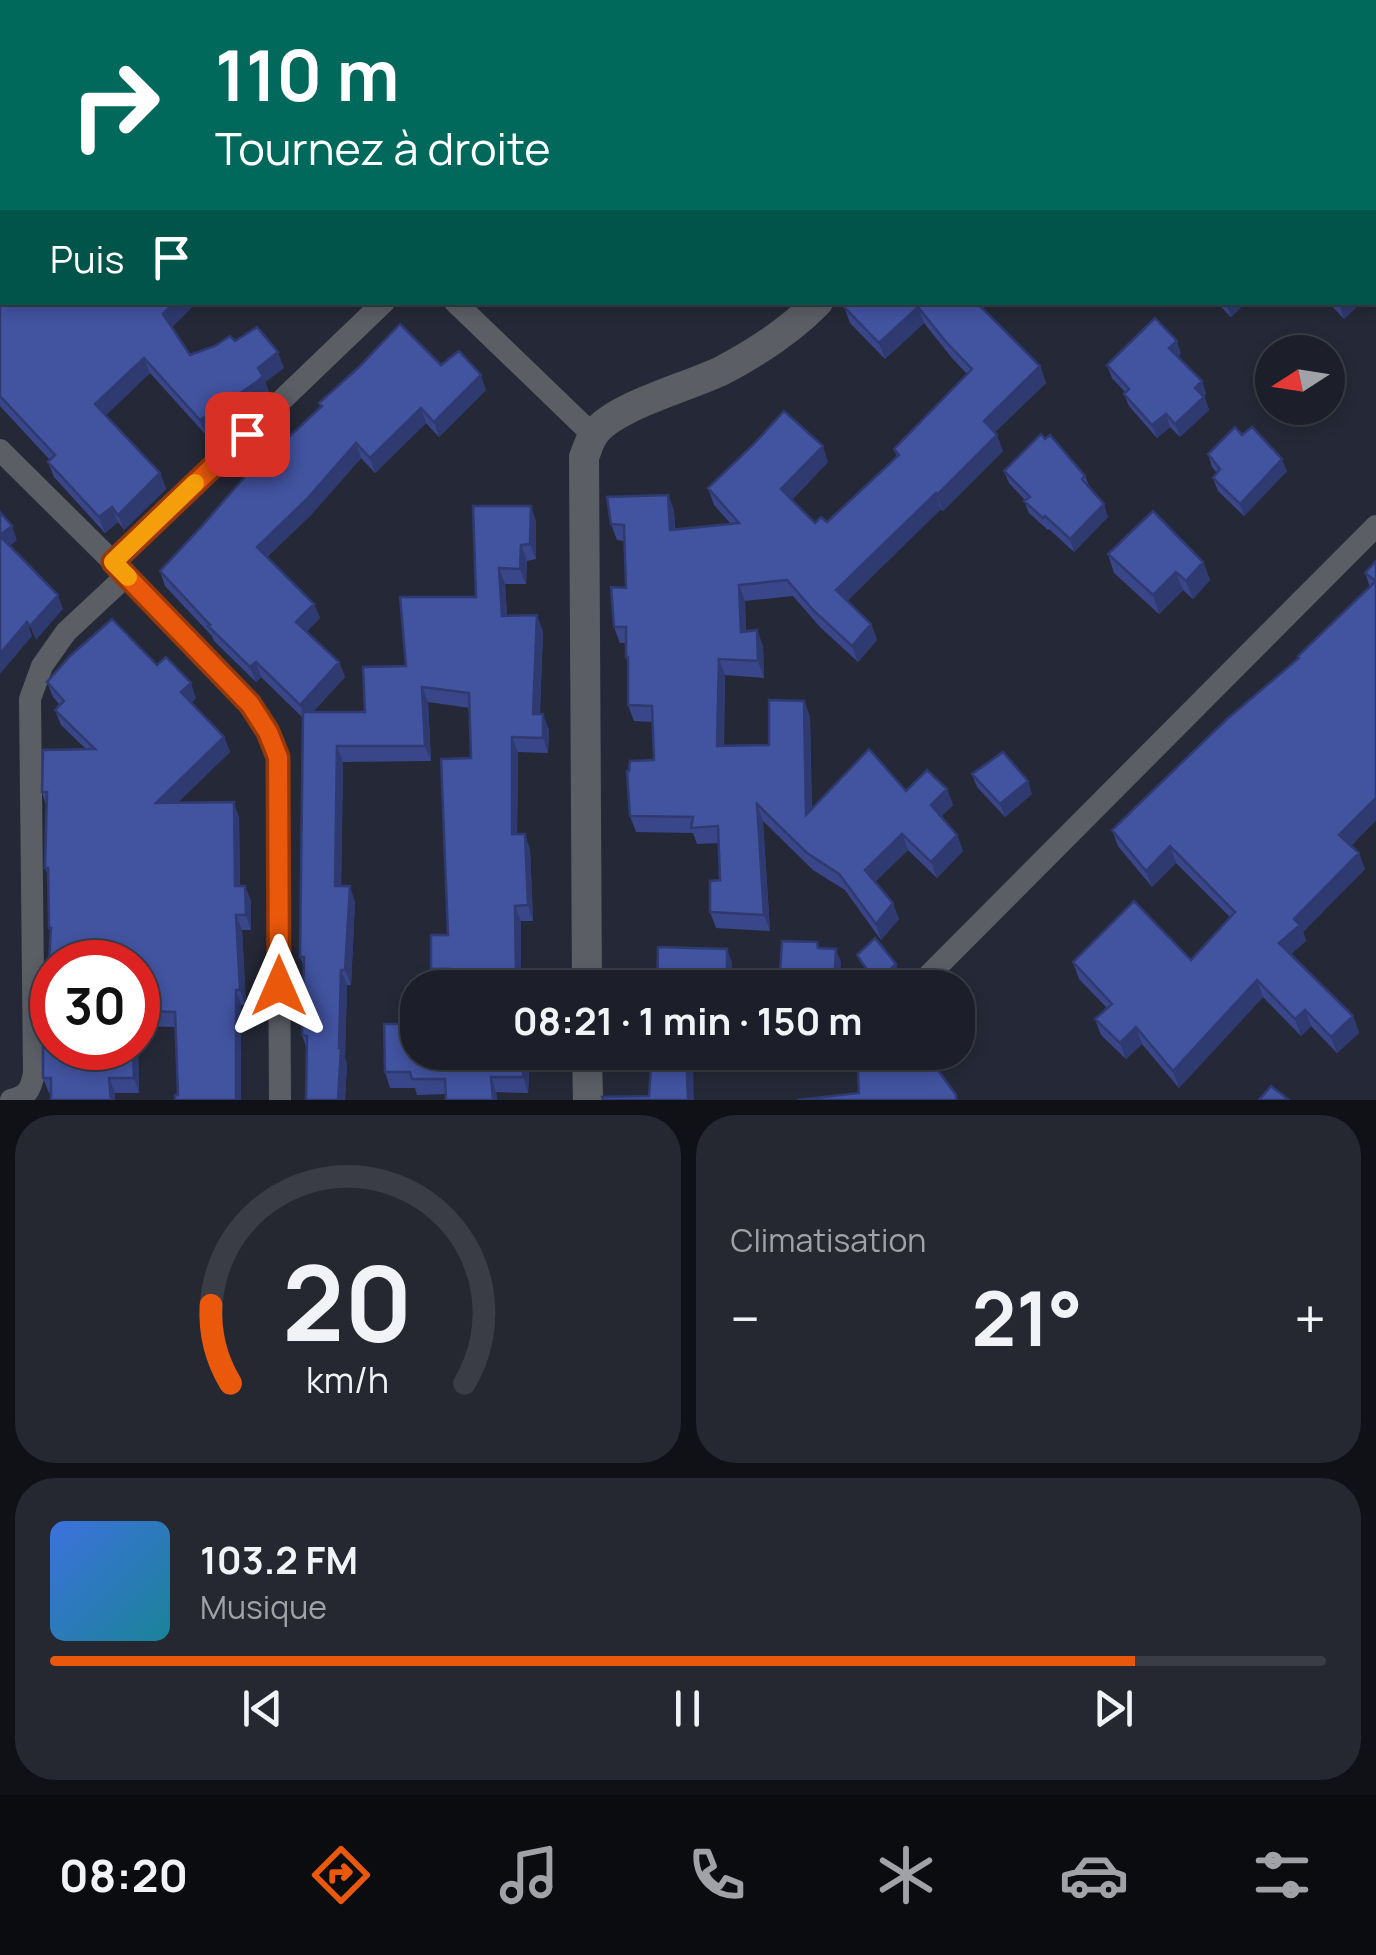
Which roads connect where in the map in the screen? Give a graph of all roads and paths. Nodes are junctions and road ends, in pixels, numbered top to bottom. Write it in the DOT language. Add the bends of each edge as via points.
graph roads {
  1 [pos="381,305"];
  2 [pos="458,305"];
  3 [pos="814,305"];
  4 [pos="593,434"];
  5 [pos="0,450"];
  6 [pos="1376,526"];
  7 [pos="120,569"];
  8 [pos="587,970"];
  9 [pos="934,970"];
  10 [pos="588,1070"];
  11 [pos="11,1100"];
  12 [pos="280,1100"];
  13 [pos="588,1100"];
  1 -- 7 [label="street"];
  2 -- 4 [label="street"];
  3 -- 4 [label="street" via="754,352 622,413"];
  4 -- 8 [label="street" via="584,457"];
  5 -- 7 [label="street"];
  6 -- 9 [label="street"];
  7 -- 11 [label="street" via="42,666 30,699 34,1073 31,1089"];
  7 -- 12 [label="street" via="250,704 278,757"];
  10 -- 13 [label="street"];
}
